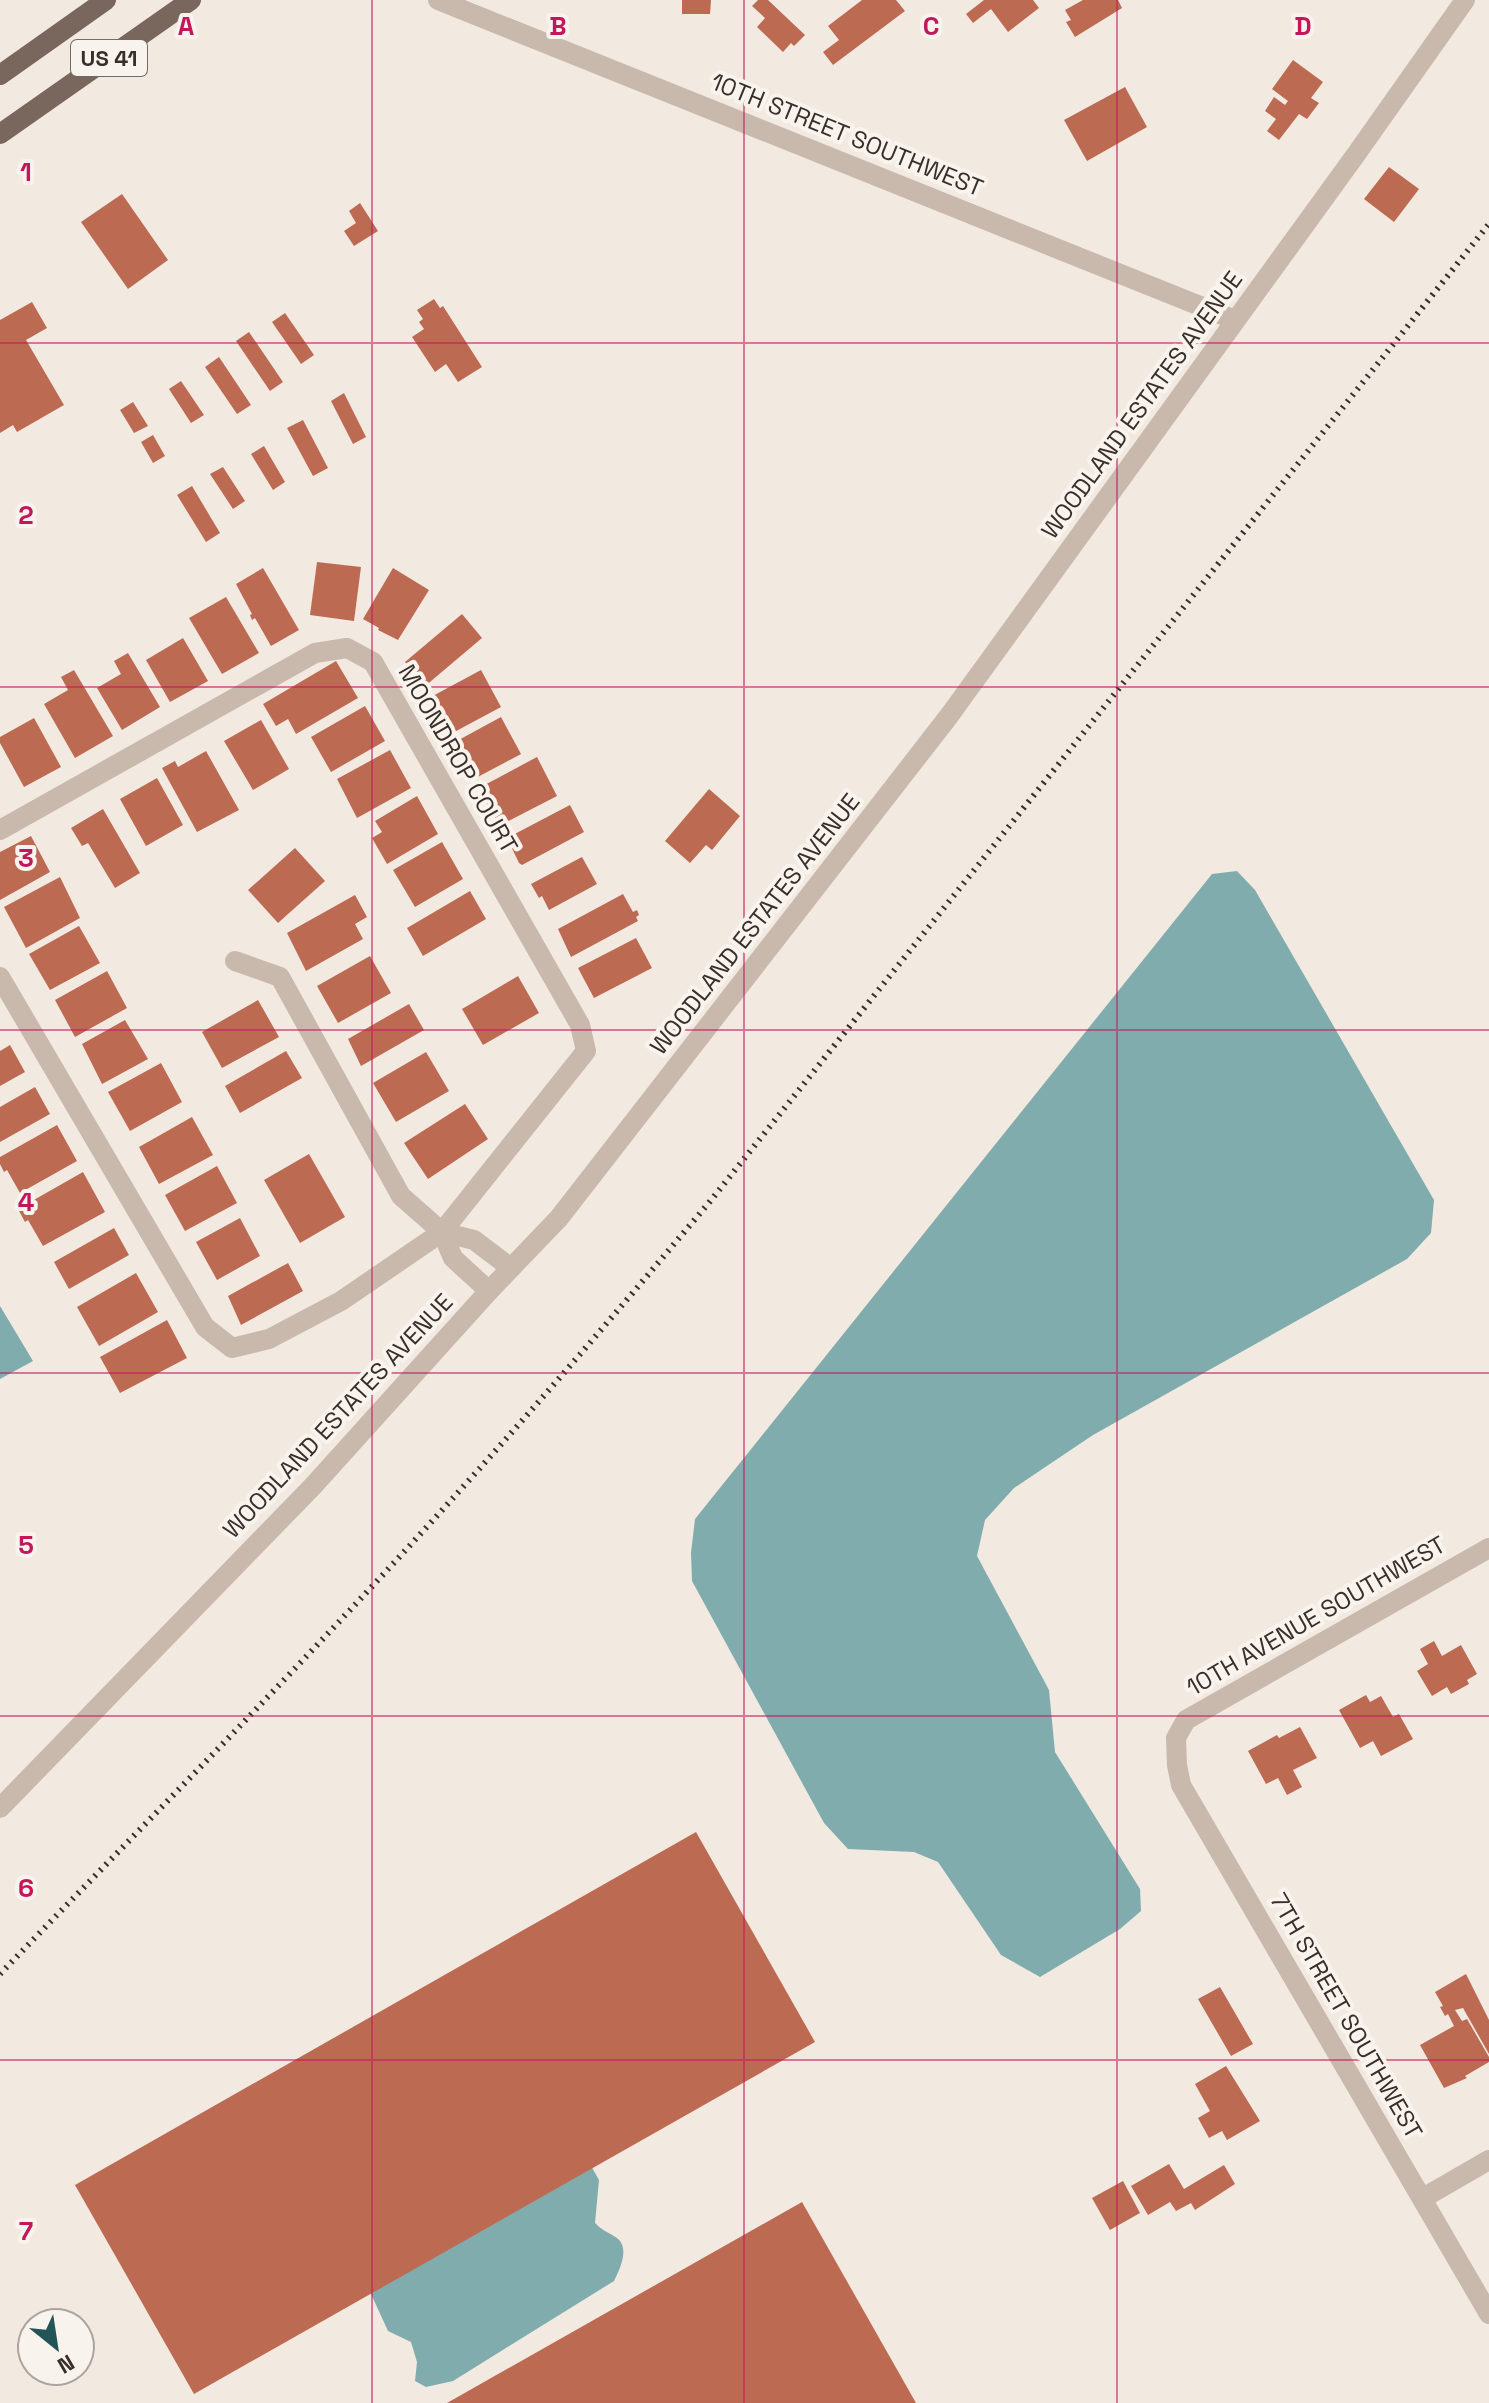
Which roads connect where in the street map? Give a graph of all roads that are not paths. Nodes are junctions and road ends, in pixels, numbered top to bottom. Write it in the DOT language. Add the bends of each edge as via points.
graph roads {
  1 [pos="106,0"];
  2 [pos="191,0"];
  3 [pos="438,0"];
  4 [pos="1465,0"];
  5 [pos="0,75"];
  6 [pos="0,134"];
  7 [pos="1235,320"];
  8 [pos="0,830"];
  9 [pos="235,961"];
  10 [pos="0,977"];
  11 [pos="442,1232"];
  12 [pos="511,1268"];
  13 [pos="489,1291"];
  14 [pos="1489,1548"];
  15 [pos="1176,1738"];
  16 [pos="0,1808"];
  17 [pos="1489,2160"];
  18 [pos="1423,2198"];
  19 [pos="1489,2314"];
  1 -- 5 [label="main road, US 41"];
  2 -- 6 [label="main road, US 41"];
  3 -- 7 [label="street, 10TH STREET SOUTHWEST"];
  4 -- 7 [label="street, WOODLAND ESTATES AVENUE"];
  7 -- 12 [label="street, WOODLAND ESTATES AVENUE" via="949,716 559,1218"];
  8 -- 11 [label="street, MOONDROP COURT" via="315,653 347,648 373,662 580,1025 586,1051"];
  9 -- 11 [label="street" via="280,977 401,1196"];
  10 -- 11 [label="street, MOONDROP COURT" via="205,1327 232,1348 269,1339 341,1301"];
  11 -- 12 [label="street" via="474,1240"];
  11 -- 13 [label="street" via="453,1258"];
  12 -- 13 [label="street, WOODLAND ESTATES AVENUE"];
  13 -- 16 [label="street, WOODLAND ESTATES AVENUE" via="313,1486"];
  14 -- 15 [label="street, 10TH AVENUE SOUTHWEST" via="1186,1720"];
  15 -- 18 [label="street, 7TH STREET SOUTHWEST" via="1181,1785"];
  17 -- 18 [label="street"];
  18 -- 19 [label="street, 7TH STREET SOUTHWEST"];
}
